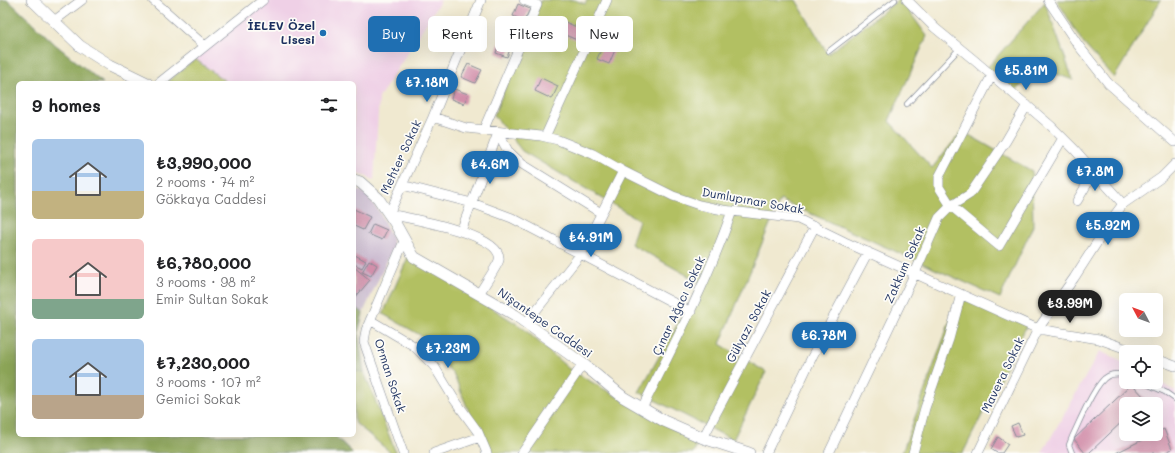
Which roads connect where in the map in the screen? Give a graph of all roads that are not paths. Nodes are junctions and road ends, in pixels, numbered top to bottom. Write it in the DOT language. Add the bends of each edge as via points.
graph roads {
  1 [pos="32,0"];
  2 [pos="82,0"];
  3 [pos="153,0"];
  4 [pos="263,0"];
  5 [pos="481,0"];
  6 [pos="524,0"];
  7 [pos="607,0"];
  8 [pos="896,0"];
  9 [pos="907,0"];
  10 [pos="1048,0"];
  11 [pos="54,21"];
  12 [pos="205,46"];
  13 [pos="960,48"];
  14 [pos="829,51"];
  15 [pos="992,75"];
  16 [pos="143,81"];
  17 [pos="161,81"];
  18 [pos="908,104"];
  19 [pos="1027,105"];
  20 [pos="433,118"];
  21 [pos="484,131"];
  22 [pos="498,132"];
  23 [pos="545,137"];
  24 [pos="1063,138"];
  25 [pos="1175,142"];
  26 [pos="1175,164"];
  27 [pos="623,171"];
  28 [pos="1094,172"];
  29 [pos="356,181"];
  30 [pos="402,184"];
  31 [pos="1077,201"];
  32 [pos="472,203"];
  33 [pos="1123,204"];
  34 [pos="951,206"];
  35 [pos="732,211"];
  36 [pos="601,213"];
  37 [pos="389,214"];
  38 [pos="815,226"];
  39 [pos="461,231"];
  40 [pos="404,241"];
  41 [pos="868,252"];
  42 [pos="580,255"];
  43 [pos="915,273"];
  44 [pos="479,294"];
  45 [pos="961,294"];
  46 [pos="691,312"];
  47 [pos="370,320"];
  48 [pos="526,323"];
  49 [pos="1038,329"];
  50 [pos="1119,347"];
  51 [pos="1163,362"];
  52 [pos="583,364"];
  53 [pos="1175,366"];
  54 [pos="1119,374"];
  55 [pos="1158,389"];
  56 [pos="1175,399"];
  57 [pos="642,408"];
  58 [pos="480,437"];
  59 [pos="703,438"];
  60 [pos="403,453"];
  61 [pos="434,453"];
  62 [pos="487,453"];
  63 [pos="522,453"];
  64 [pos="749,453"];
  65 [pos="766,453"];
  66 [pos="829,453"];
  67 [pos="913,453"];
  68 [pos="978,453"];
  69 [pos="1072,453"];
  1 -- 11 [label="street"];
  2 -- 11 [label="street"];
  3 -- 12 [label="street"];
  4 -- 12 [label="street"];
  5 -- 20 [label="street, Mehter Sokak"];
  6 -- 21 [label="street" via="537,5"];
  7 -- 23 [label="street"];
  8 -- 14 [label="lane"];
  9 -- 13 [label="street"];
  10 -- 25 [label="street" via="1078,45 1108,83"];
  11 -- 16 [label="street" via="80,46 110,66"];
  12 -- 17 [label="street"];
  13 -- 15 [label="street"];
  13 -- 18 [label="lane"];
  15 -- 19 [label="street"];
  15 -- 34 [label="street" via="939,177 939,187"];
  19 -- 24 [label="street"];
  19 -- 34 [label="street, Zakkum Sokak" via="970,194"];
  20 -- 21 [label="street, Dumlupınar Sokak"];
  20 -- 30 [label="street, Mehter Sokak"];
  21 -- 22 [label="street, Dumlupınar Sokak"];
  22 -- 23 [label="street, Dumlupınar Sokak"];
  22 -- 32 [label="street"];
  22 -- 36 [label="street" via="508,151 522,164"];
  23 -- 27 [label="street, Dumlupınar Sokak" via="593,154"];
  24 -- 28 [label="street"];
  24 -- 34 [label="street" via="999,246"];
  26 -- 33 [label="street, Mavera Sokak"];
  27 -- 35 [label="street, Dumlupınar Sokak" via="673,196 698,205"];
  27 -- 36 [label="street"];
  28 -- 31 [label="street"];
  28 -- 33 [label="street"];
  29 -- 37 [label="street, Nişantepe Caddesi" via="378,198"];
  30 -- 32 [label="street"];
  30 -- 37 [label="street, Mehter Sokak"];
  32 -- 39 [label="street"];
  32 -- 42 [label="street" via="512,218"];
  33 -- 49 [label="street, Mavera Sokak"];
  34 -- 43 [label="street, Zakkum Sokak" via="939,218"];
  35 -- 38 [label="street, Dumlupınar Sokak" via="798,219"];
  35 -- 46 [label="street, Çınar Ağacı Sokak"];
  36 -- 42 [label="street"];
  37 -- 39 [label="street"];
  37 -- 40 [label="street, Nişantepe Caddesi"];
  38 -- 41 [label="street, Dumlupınar Sokak"];
  38 -- 59 [label="street, Gülyazı Sokak"];
  39 -- 44 [label="street" via="485,240 498,253 499,260"];
  40 -- 44 [label="street, Nişantepe Caddesi" via="414,257"];
  40 -- 47 [label="street, Orman Sokak"];
  41 -- 43 [label="street, Dumlupınar Sokak"];
  41 -- 65 [label="street" via="812,357"];
  42 -- 46 [label="street"];
  42 -- 48 [label="street"];
  43 -- 45 [label="street, Dumlupınar Sokak"];
  43 -- 66 [label="street, Zakkum Sokak"];
  44 -- 48 [label="street, Nişantepe Caddesi"];
  45 -- 49 [label="street, Dumlupınar Sokak"];
  45 -- 67 [label="street" via="949,339 924,408"];
  46 -- 57 [label="street, Çınar Ağacı Sokak"];
  47 -- 58 [label="street" via="414,346 434,366"];
  47 -- 60 [label="street, Orman Sokak" via="364,342"];
  48 -- 52 [label="street, Nişantepe Caddesi"];
  49 -- 50 [label="street, Dumlupınar Sokak" via="1099,340"];
  49 -- 68 [label="street, Mavera Sokak"];
  51 -- 53 [label="street"];
  52 -- 57 [label="street, Nişantepe Caddesi" via="623,397"];
  52 -- 63 [label="street"];
  54 -- 69 [label="lane" via="1107,376 1098,385 1069,445"];
  55 -- 56 [label="lane"];
  57 -- 59 [label="street, Nişantepe Caddesi"];
  58 -- 61 [label="street"];
  58 -- 62 [label="street"];
  59 -- 64 [label="street, Nişantepe Caddesi"];
}
